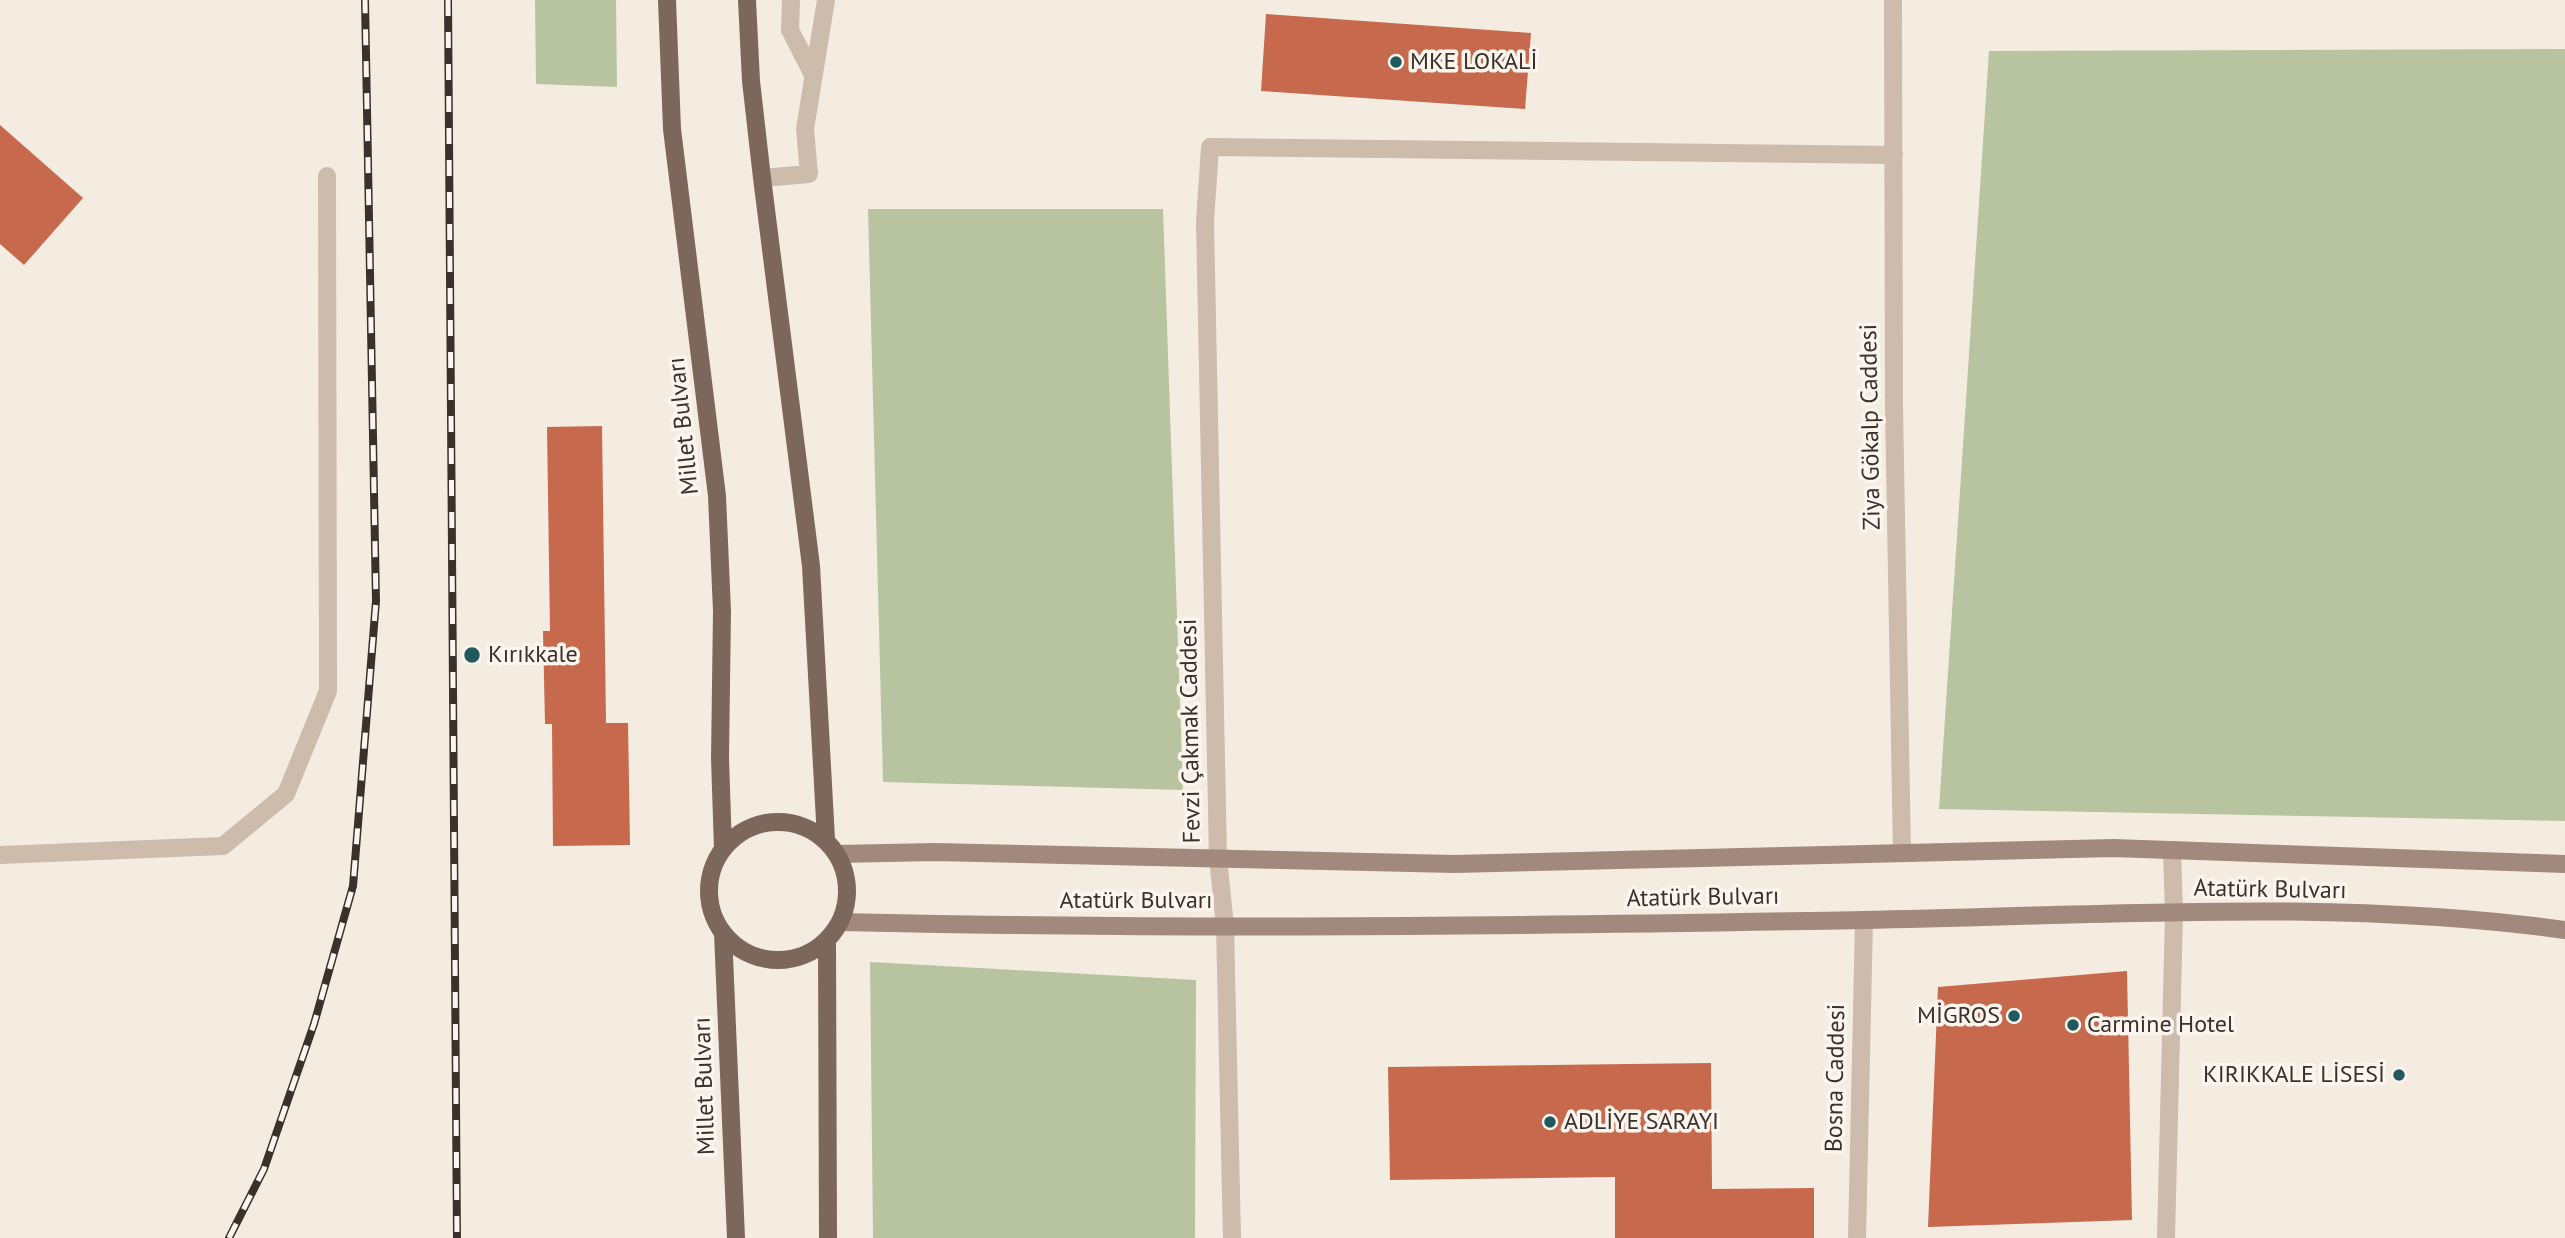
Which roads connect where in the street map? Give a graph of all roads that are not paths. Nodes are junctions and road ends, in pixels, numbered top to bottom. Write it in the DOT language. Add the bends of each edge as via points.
graph roads {
  1 [pos="667,0"];
  2 [pos="747,0"];
  3 [pos="791,0"];
  4 [pos="826,0"];
  5 [pos="1893,0"];
  6 [pos="813,75"];
  7 [pos="1894,155"];
  8 [pos="327,176"];
  9 [pos="762,178"];
  10 [pos="826,839"];
  11 [pos="723,849"];
  12 [pos="2172,850"];
  13 [pos="1902,853"];
  14 [pos="837,854"];
  15 [pos="0,855"];
  16 [pos="1218,858"];
  17 [pos="2565,864"];
  18 [pos="2174,914"];
  19 [pos="1864,920"];
  20 [pos="841,922"];
  21 [pos="1225,926"];
  22 [pos="2565,930"];
  23 [pos="723,933"];
  24 [pos="827,941"];
  25 [pos="736,1238"];
  26 [pos="828,1238"];
  27 [pos="1232,1238"];
  28 [pos="1857,1238"];
  29 [pos="2166,1238"];
  1 -- 11 [label="main road, Millet Bulvarı" via="672,129 717,496"];
  2 -- 9 [label="main road"];
  3 -- 6 [label="street" via="790,30"];
  4 -- 6 [label="street"];
  5 -- 7 [label="street, Ziya Gökalp Caddesi"];
  6 -- 9 [label="street" via="805,129 809,174"];
  7 -- 13 [label="street, Ziya Gökalp Caddesi"];
  7 -- 16 [label="street, Fevzi Çakmak Caddesi" via="1210,147 1205,222"];
  8 -- 15 [label="street" via="327,691 286,794 223,846"];
  9 -- 10 [label="main road" via="811,565"];
  10 -- 11 [label="main road" via="804,825 781,821 739,833"];
  10 -- 14 [label="main road"];
  11 -- 23 [label="main road, Millet Bulvarı" via="712,869 709,891 712,913"];
  12 -- 13 [label="main road"];
  12 -- 17 [label="main road"];
  12 -- 18 [label="street"];
  13 -- 16 [label="main road" via="1454,864"];
  14 -- 16 [label="main road"];
  14 -- 20 [label="main road" via="847,876 848,899"];
  16 -- 21 [label="street, Fevzi Çakmak Caddesi"];
  18 -- 19 [label="main road, Atatürk Bulvarı"];
  18 -- 22 [label="main road, Atatürk Bulvarı" via="2260,912 2476,920"];
  18 -- 29 [label="street"];
  19 -- 21 [label="main road, Atatürk Bulvarı"];
  19 -- 28 [label="street, Bosna Caddesi"];
  20 -- 21 [label="main road, Atatürk Bulvarı"];
  20 -- 24 [label="main road"];
  21 -- 27 [label="street, Fevzi Çakmak Caddesi"];
  23 -- 24 [label="main road" via="739,949 784,961"];
  23 -- 25 [label="main road, Millet Bulvarı"];
  24 -- 26 [label="main road"];
}
